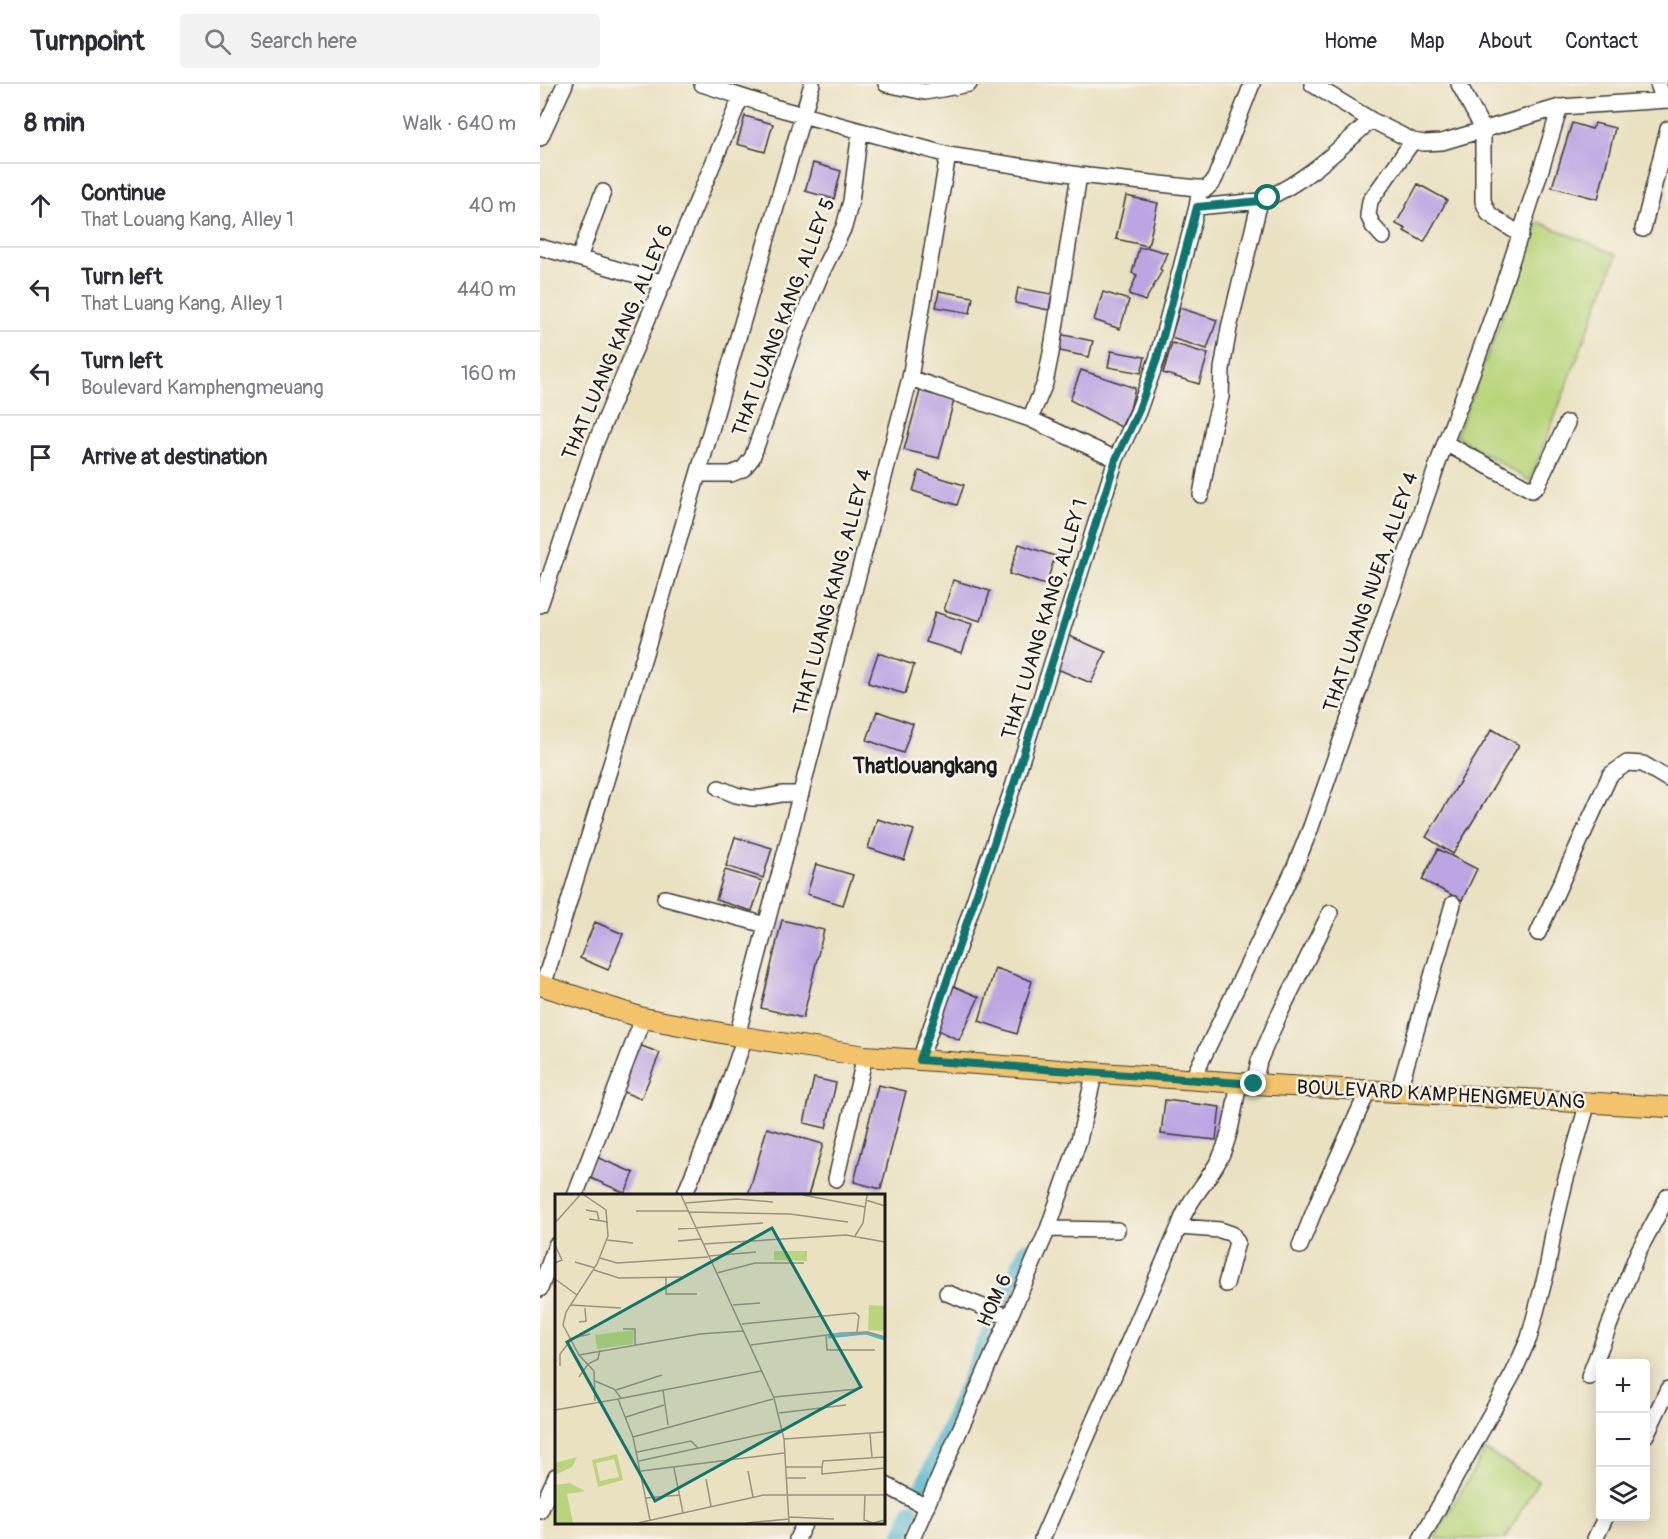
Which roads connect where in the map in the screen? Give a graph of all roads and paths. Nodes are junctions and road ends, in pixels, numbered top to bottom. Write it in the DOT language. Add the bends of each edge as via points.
graph roads {
  1 [pos="565,84"];
  2 [pos="702,84"];
  3 [pos="812,84"];
  4 [pos="886,84"];
  5 [pos="969,84"];
  6 [pos="1252,84"];
  7 [pos="1312,84"];
  8 [pos="1459,84"];
  9 [pos="1658,84"];
  10 [pos="926,88"];
  11 [pos="741,97"];
  12 [pos="1666,100"];
  13 [pos="1560,107"];
  14 [pos="803,116"];
  15 [pos="1371,120"];
  16 [pos="1483,129"];
  17 [pos="1668,129"];
  18 [pos="860,131"];
  19 [pos="540,138"];
  20 [pos="1413,141"];
  21 [pos="948,155"];
  22 [pos="1079,175"];
  23 [pos="1200,188"];
  24 [pos="603,192"];
  25 [pos="1260,201"];
  26 [pos="1197,207"];
  27 [pos="1643,230"];
  28 [pos="1521,235"];
  29 [pos="1383,237"];
  30 [pos="540,247"];
  31 [pos="579,258"];
  32 [pos="664,282"];
  33 [pos="910,378"];
  34 [pos="1030,419"];
  35 [pos="1567,423"];
  36 [pos="1445,443"];
  37 [pos="1116,459"];
  38 [pos="699,474"];
  39 [pos="1200,495"];
  40 [pos="540,605"];
  41 [pos="1668,779"];
  42 [pos="719,788"];
  43 [pos="801,794"];
  44 [pos="665,898"];
  45 [pos="1453,904"];
  46 [pos="1330,913"];
  47 [pos="766,925"];
  48 [pos="1538,933"];
  49 [pos="542,985"];
  50 [pos="643,1018"];
  51 [pos="741,1037"];
  52 [pos="865,1056"];
  53 [pos="920,1060"];
  54 [pos="1095,1071"];
  55 [pos="1192,1080"];
  56 [pos="1246,1083"];
  57 [pos="1368,1091"];
  58 [pos="1398,1093"];
  59 [pos="1588,1102"];
  60 [pos="1668,1107"];
  61 [pos="836,1179"];
  62 [pos="576,1194"];
  63 [pos="685,1194"];
  64 [pos="1668,1196"];
  65 [pos="1179,1227"];
  66 [pos="1048,1229"];
  67 [pos="1117,1230"];
  68 [pos="1300,1246"];
  69 [pos="555,1248"];
  70 [pos="1226,1284"];
  71 [pos="540,1289"];
  72 [pos="947,1293"];
  73 [pos="1009,1317"];
  74 [pos="1589,1377"];
  75 [pos="1668,1389"];
  76 [pos="1650,1427"];
  77 [pos="555,1478"];
  78 [pos="885,1485"];
  79 [pos="926,1507"];
  80 [pos="540,1511"];
  81 [pos="1603,1521"];
  82 [pos="804,1524"];
  83 [pos="796,1539"];
  84 [pos="912,1539"];
  85 [pos="1042,1539"];
  86 [pos="1421,1539"];
  87 [pos="1594,1539"];
  1 -- 19 [label="street"];
  2 -- 11 [label="street"];
  3 -- 14 [label="street"];
  4 -- 10 [label="street"];
  5 -- 10 [label="street"];
  6 -- 23 [label="street" via="1213,182 1206,189"];
  7 -- 15 [label="street"];
  8 -- 16 [label="street"];
  9 -- 12 [label="street"];
  11 -- 14 [label="street"];
  11 -- 32 [label="street, THAT LUANG KANG, ALLEY 6"];
  12 -- 13 [label="street"];
  13 -- 16 [label="street"];
  13 -- 28 [label="street, THAT LUANG NUEA, ALLEY 4"];
  14 -- 18 [label="street"];
  14 -- 38 [label="street"];
  15 -- 20 [label="street"];
  15 -- 25 [label="street" via="1311,173"];
  16 -- 20 [label="street" via="1442,142"];
  16 -- 28 [label="street" via="1482,201 1489,214"];
  17 -- 27 [label="street"];
  18 -- 21 [label="street"];
  18 -- 38 [label="street, THAT LUANG KANG, ALLEY 5" via="844,227 796,333 752,458 743,469 731,474"];
  20 -- 29 [label="street" via="1370,201 1368,215"];
  21 -- 22 [label="street"];
  21 -- 33 [label="street, THAT LUANG KANG, ALLEY 4"];
  22 -- 23 [label="street"];
  22 -- 34 [label="street" via="1045,383"];
  23 -- 26 [label="street, THAT LUANG KANG, ALLEY 1"];
  24 -- 31 [label="street"];
  25 -- 26 [label="street"];
  25 -- 39 [label="street" via="1228,328 1221,397"];
  26 -- 37 [label="street, THAT LUANG KANG, ALLEY 1" via="1157,359"];
  28 -- 36 [label="street, THAT LUANG NUEA, ALLEY 4"];
  30 -- 31 [label="street"];
  31 -- 32 [label="street"];
  32 -- 40 [label="street, THAT LUANG KANG, ALLEY 6" via="593,449"];
  33 -- 34 [label="street"];
  33 -- 43 [label="street, THAT LUANG KANG, ALLEY 4"];
  34 -- 37 [label="street"];
  35 -- 36 [label="street" via="1532,490"];
  36 -- 55 [label="street, THAT LUANG NUEA, ALLEY 4" via="1311,827"];
  37 -- 53 [label="street, THAT LUANG KANG, ALLEY 1" via="1013,787"];
  38 -- 49 [label="street"];
  41 -- 48 [label="street" via="1643,764 1627,763 1610,775"];
  42 -- 43 [label="street" via="751,798"];
  43 -- 47 [label="street, THAT LUANG KANG, ALLEY 4"];
  44 -- 47 [label="street"];
  45 -- 58 [label="street"];
  46 -- 56 [label="street"];
  47 -- 51 [label="street, THAT LUANG KANG, ALLEY 4"];
  49 -- 50 [label="main road, BOULEVARD KAMPHENGMEUANG"];
  50 -- 51 [label="main road, BOULEVARD KAMPHENGMEUANG"];
  50 -- 62 [label="street"];
  51 -- 52 [label="main road, BOULEVARD KAMPHENGMEUANG"];
  51 -- 63 [label="street, THAT LUANG KANG, ALLEY 4" via="720,1109"];
  52 -- 53 [label="main road, BOULEVARD KAMPHENGMEUANG"];
  52 -- 61 [label="street"];
  53 -- 54 [label="main road, BOULEVARD KAMPHENGMEUANG"];
  54 -- 55 [label="main road, BOULEVARD KAMPHENGMEUANG"];
  54 -- 66 [label="street, HOM 6" via="1079,1140"];
  55 -- 56 [label="main road, BOULEVARD KAMPHENGMEUANG"];
  56 -- 57 [label="main road, BOULEVARD KAMPHENGMEUANG"];
  56 -- 65 [label="street" via="1221,1156 1189,1203"];
  57 -- 58 [label="main road, BOULEVARD KAMPHENGMEUANG"];
  57 -- 68 [label="street"];
  58 -- 59 [label="main road, BOULEVARD KAMPHENGMEUANG"];
  59 -- 60 [label="main road, BOULEVARD KAMPHENGMEUANG"];
  59 -- 86 [label="street" via="1529,1338"];
  64 -- 74 [label="street" via="1638,1252"];
  65 -- 70 [label="street" via="1232,1234 1237,1242"];
  65 -- 85 [label="street"];
  66 -- 67 [label="street"];
  66 -- 73 [label="street, HOM 6"];
  69 -- 71 [label="street"];
  72 -- 73 [label="street"];
  73 -- 79 [label="street, HOM 6"];
  75 -- 76 [label="street"];
  77 -- 80 [label="street"];
  78 -- 79 [label="street"];
  79 -- 84 [label="street, HOM 6"];
  81 -- 87 [label="street"];
  82 -- 83 [label="street"];
}
